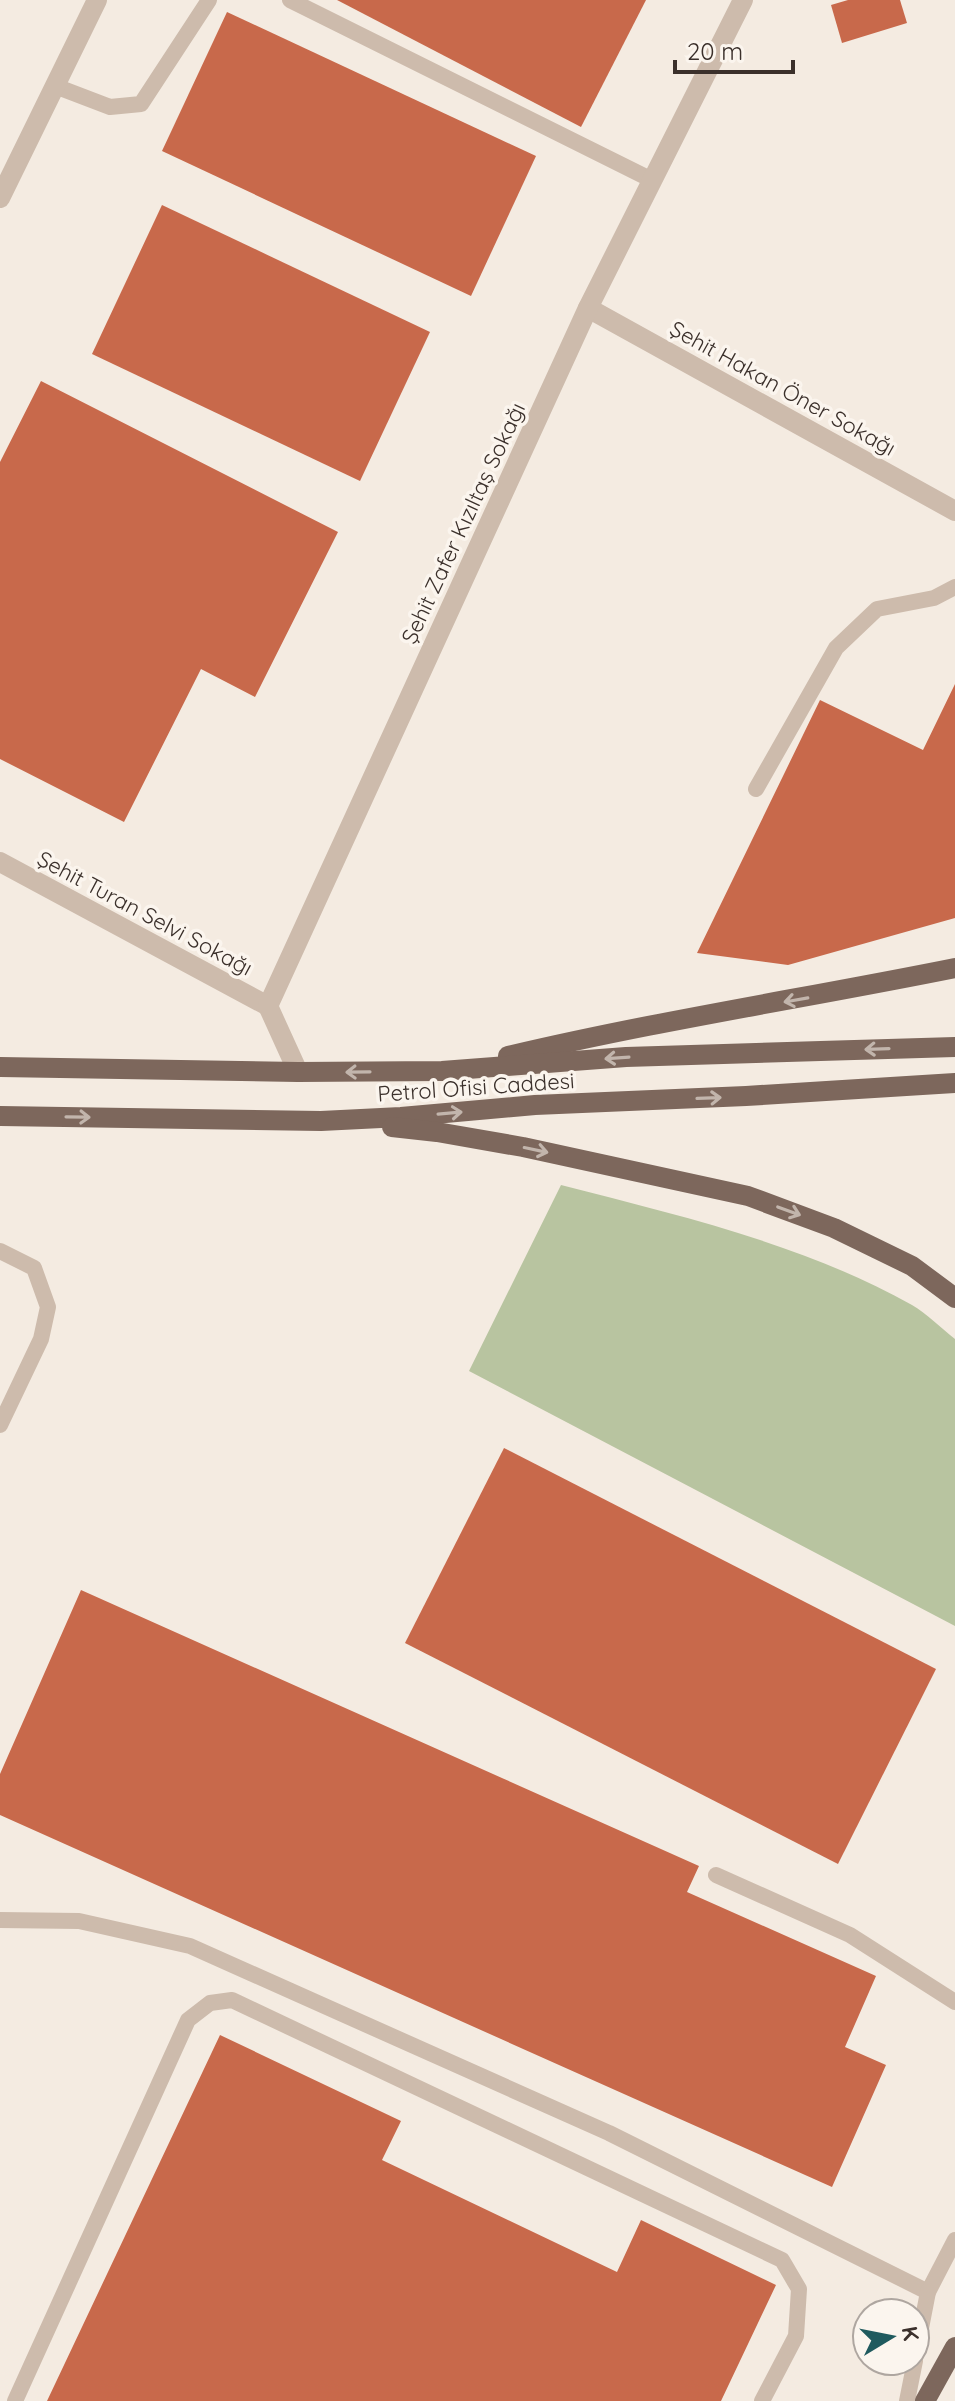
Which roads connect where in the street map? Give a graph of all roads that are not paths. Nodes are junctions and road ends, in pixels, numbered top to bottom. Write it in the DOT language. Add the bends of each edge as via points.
graph roads {
  1 [pos="97,0"];
  2 [pos="209,0"];
  3 [pos="290,0"];
  4 [pos="743,0"];
  5 [pos="55,86"];
  6 [pos="652,180"];
  7 [pos="0,198"];
  8 [pos="588,308"];
  9 [pos="955,511"];
  10 [pos="955,587"];
  11 [pos="756,789"];
  12 [pos="0,862"];
  13 [pos="955,968"];
  14 [pos="268,1006"];
  15 [pos="955,1047"];
  16 [pos="0,1067"];
  17 [pos="442,1071"];
  18 [pos="298,1072"];
  19 [pos="955,1083"];
  20 [pos="0,1116"];
  21 [pos="321,1121"];
  22 [pos="0,1251"];
  23 [pos="955,1298"];
  24 [pos="0,1425"];
  25 [pos="716,1875"];
  26 [pos="0,1920"];
  27 [pos="955,2002"];
  28 [pos="955,2240"];
  29 [pos="928,2292"];
  30 [pos="927,2297"];
  31 [pos="955,2347"];
  32 [pos="912,2377"];
  33 [pos="15,2401"];
  34 [pos="762,2401"];
  35 [pos="907,2401"];
  36 [pos="925,2401"];
  1 -- 5 [label="street"];
  2 -- 5 [label="lane" via="141,104 110,107"];
  3 -- 6 [label="lane"];
  4 -- 6 [label="street, Şehit Zafer Kızıltaş Sokağı"];
  5 -- 7 [label="street"];
  6 -- 8 [label="street, Şehit Zafer Kızıltaş Sokağı"];
  8 -- 9 [label="street, Şehit Hakan Öner Sokağı"];
  8 -- 14 [label="street, Şehit Zafer Kızıltaş Sokağı"];
  10 -- 11 [label="lane" via="934,598 877,609 836,648"];
  12 -- 14 [label="street, Şehit Turan Selvi Sokağı"];
  13 -- 17 [label="main road, one-way" via="624,1029"];
  14 -- 18 [label="street"];
  15 -- 17 [label="main road, Petrol Ofisi Caddesi, one-way" via="626,1057"];
  16 -- 18 [label="main road, Petrol Ofisi Caddesi"];
  17 -- 18 [label="main road, Petrol Ofisi Caddesi, one-way"];
  21 -- 19 [label="main road, Petrol Ofisi Caddesi, one-way"];
  20 -- 21 [label="main road, Petrol Ofisi Caddesi, one-way"];
  21 -- 23 [label="main road, one-way" via="509,1144 748,1196 834,1228 912,1266"];
  22 -- 24 [label="lane" via="34,1268 48,1307 41,1339"];
  25 -- 27 [label="lane" via="850,1935"];
  26 -- 29 [label="lane" via="79,1921 190,1946 609,2133"];
  28 -- 29 [label="lane"];
  29 -- 30 [label="lane"];
  31 -- 36 [label="main road"];
  32 -- 35 [label="lane"];
  33 -- 34 [label="lane" via="188,2020 210,2003 232,2000 782,2260 799,2289 796,2336"];
}
